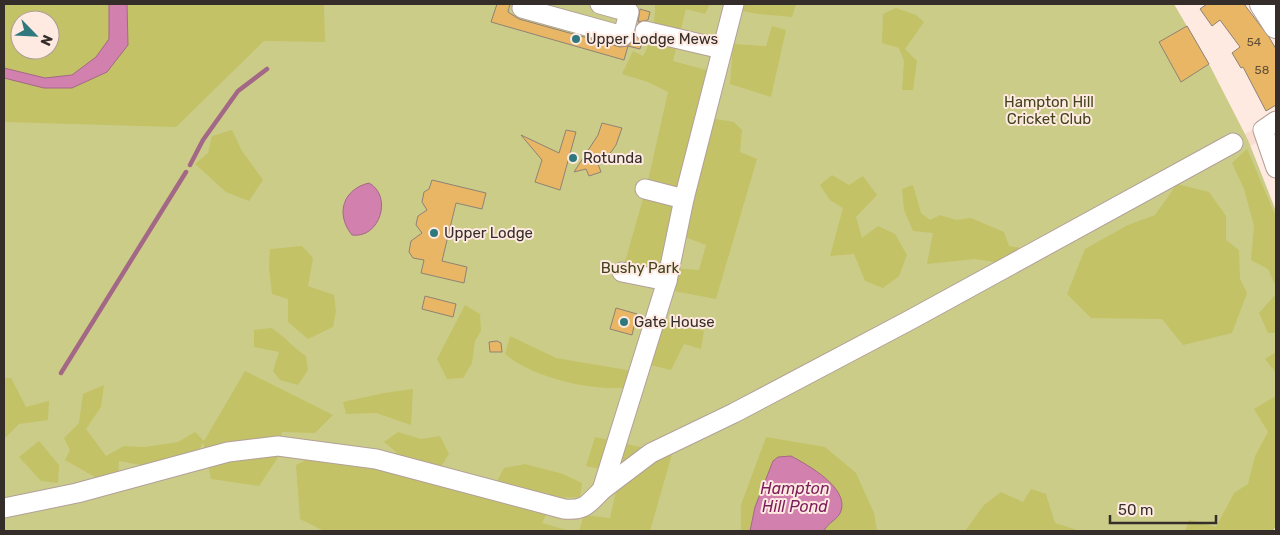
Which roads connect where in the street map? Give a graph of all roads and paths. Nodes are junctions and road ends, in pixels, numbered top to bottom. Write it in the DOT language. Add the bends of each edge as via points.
graph roads {
  1 [pos="524,4"];
  2 [pos="600,4"];
  3 [pos="734,4"];
  4 [pos="1262,4"];
  5 [pos="1276,26"];
  6 [pos="634,28"];
  7 [pos="722,49"];
  8 [pos="1276,121"];
  9 [pos="1233,143"];
  10 [pos="1276,168"];
  11 [pos="645,189"];
  12 [pos="684,199"];
  13 [pos="622,272"];
  14 [pos="667,281"];
  15 [pos="602,490"];
  16 [pos="4,508"];
  1 -- 6 [label="lane" via="522,8 623,36"];
  2 -- 6 [label="lane" via="628,12"];
  3 -- 7 [label="lane"];
  4 -- 5 [label="main road"];
  6 -- 7 [label="lane"];
  7 -- 12 [label="lane"];
  8 -- 10 [label="lane" via="1262,130"];
  9 -- 15 [label="lane" via="910,320 651,453"];
  11 -- 12 [label="lane"];
  12 -- 14 [label="lane"];
  13 -- 14 [label="lane"];
  14 -- 15 [label="lane"];
  15 -- 16 [label="lane" via="587,506 578,510 564,509 376,459 278,446 228,452 77,493"];
}
